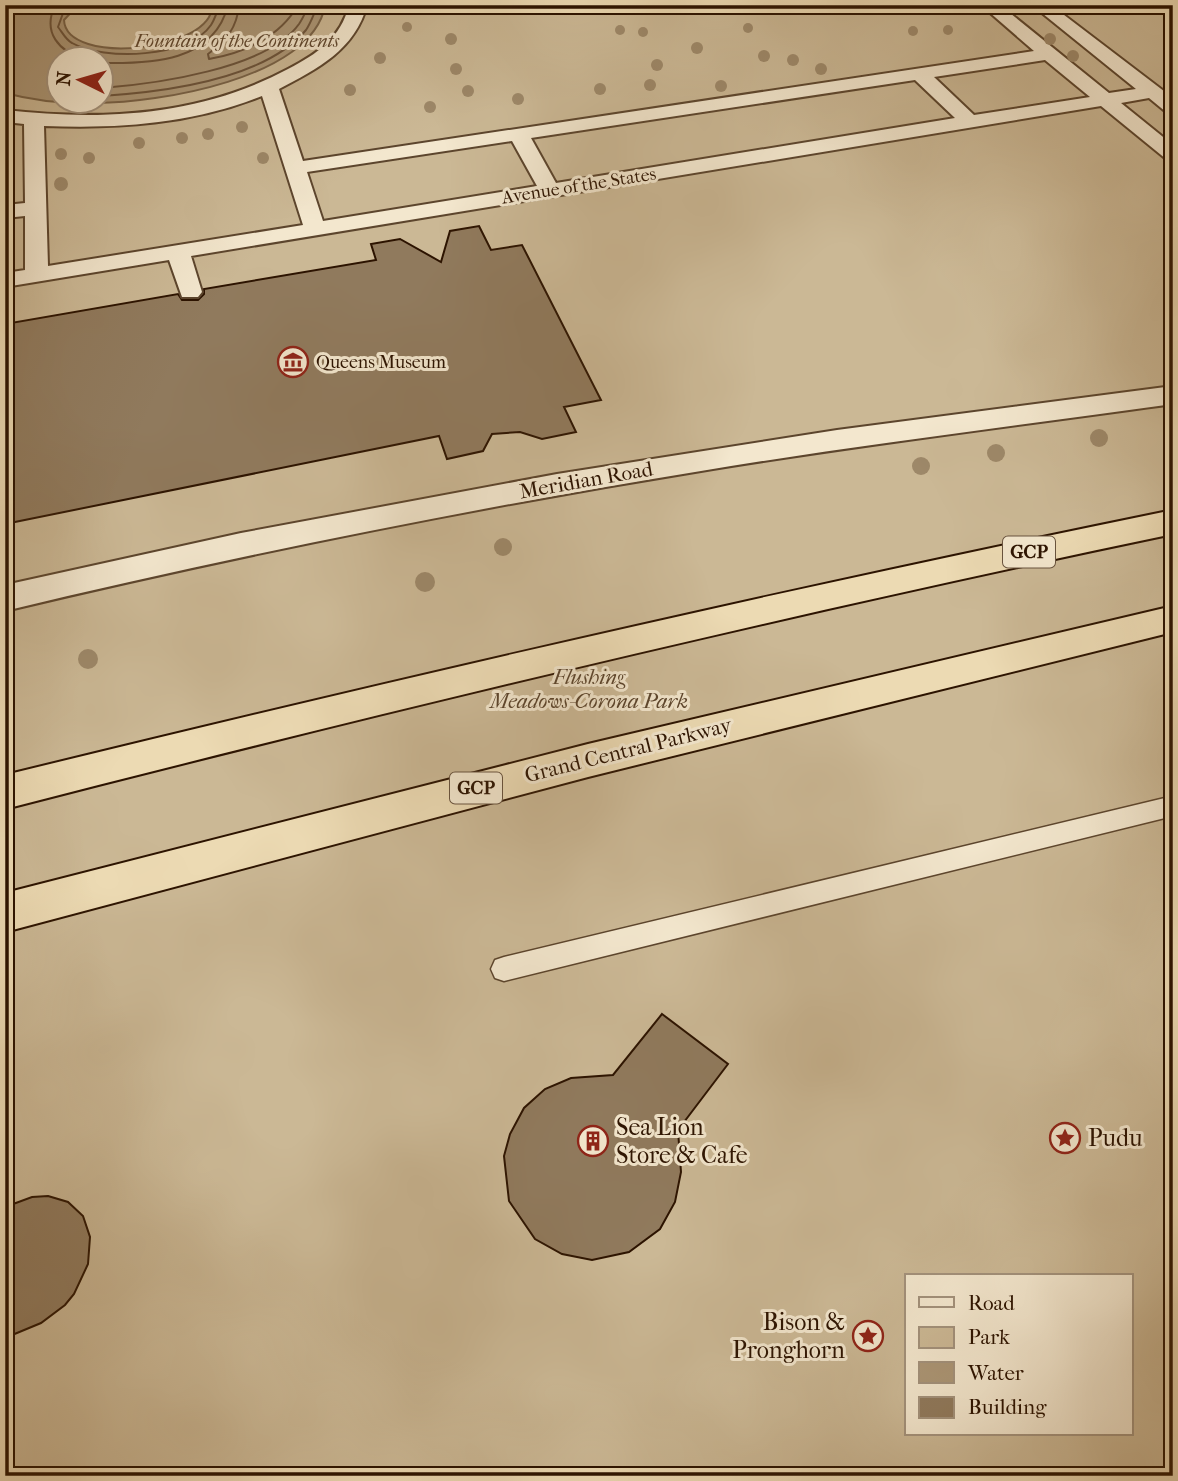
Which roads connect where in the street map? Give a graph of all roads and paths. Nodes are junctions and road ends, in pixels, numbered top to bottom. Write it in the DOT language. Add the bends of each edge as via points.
graph roads {
  1 [pos="366,5"];
  2 [pos="989,5"];
  3 [pos="1040,5"];
  4 [pos="358,6"];
  5 [pos="1050,54"];
  6 [pos="919,73"];
  7 [pos="269,87"];
  8 [pos="1153,92"];
  9 [pos="1106,100"];
  10 [pos="1173,108"];
  11 [pos="5,116"];
  12 [pos="34,120"];
  13 [pos="971,122"];
  14 [pos="518,134"];
  15 [pos="1173,155"];
  16 [pos="295,168"];
  17 [pos="550,191"];
  18 [pos="35,208"];
  19 [pos="5,212"];
  20 [pos="314,229"];
  21 [pos="178,252"];
  22 [pos="37,275"];
  23 [pos="5,280"];
  24 [pos="190,292"];
  25 [pos="1173,395"];
  26 [pos="1173,507"];
  27 [pos="1173,522"];
  28 [pos="885,583"];
  29 [pos="5,598"];
  30 [pos="1173,619"];
  31 [pos="1173,637"];
  32 [pos="948,671"];
  33 [pos="5,792"];
  34 [pos="1173,806"];
  35 [pos="5,914"];
  36 [pos="505,970"];
  1 -- 4 [label="street"];
  2 -- 5 [label="street"];
  3 -- 8 [label="street"];
  4 -- 7 [label="street" via="353,26 342,42"];
  5 -- 6 [label="street"];
  5 -- 9 [label="street"];
  6 -- 13 [label="street"];
  6 -- 14 [label="street"];
  7 -- 12 [label="street" via="170,116"];
  7 -- 16 [label="street"];
  8 -- 9 [label="street, Avenue of the States"];
  8 -- 10 [label="street"];
  9 -- 13 [label="street, Avenue of the States"];
  9 -- 15 [label="street"];
  11 -- 12 [label="street"];
  12 -- 18 [label="street"];
  13 -- 17 [label="street, Avenue of the States"];
  14 -- 16 [label="street"];
  14 -- 17 [label="street"];
  16 -- 20 [label="street"];
  17 -- 20 [label="street, Avenue of the States"];
  18 -- 19 [label="street"];
  18 -- 22 [label="street"];
  20 -- 21 [label="street, Avenue of the States"];
  21 -- 22 [label="street, Avenue of the States"];
  21 -- 24 [label="street"];
  22 -- 23 [label="street, Avenue of the States"];
  25 -- 29 [label="street, Meridian Road" via="743,454 528,489 231,547"];
  26 -- 28 [label="highway"];
  27 -- 28 [label="highway, GCP"];
  28 -- 33 [label="highway, GCP"];
  30 -- 32 [label="highway, Grand Central Parkway / GCP"];
  31 -- 32 [label="highway"];
  32 -- 35 [label="highway, Grand Central Parkway / GCP" via="429,800"];
  34 -- 36 [label="lane"];
}
